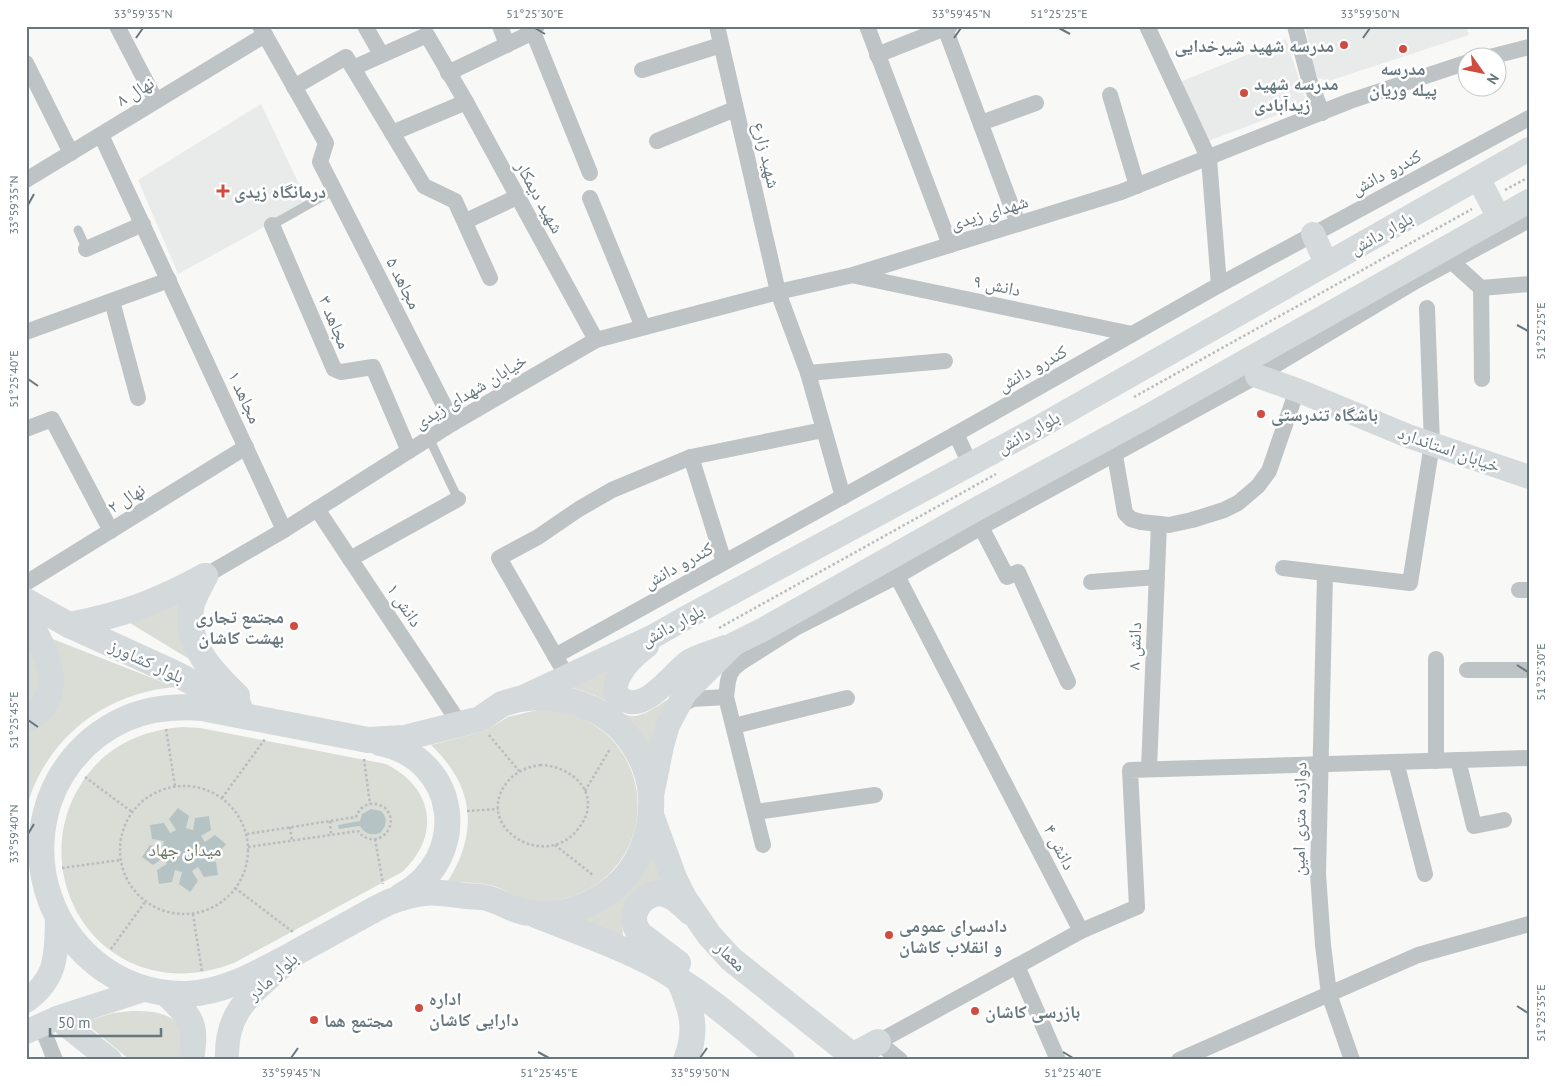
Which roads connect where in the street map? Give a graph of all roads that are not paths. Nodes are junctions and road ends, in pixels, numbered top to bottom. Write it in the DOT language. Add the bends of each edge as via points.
graph roads {
  1 [pos="117,26"];
  2 [pos="365,26"];
  3 [pos="500,26"];
  4 [pos="717,26"];
  5 [pos="867,26"];
  6 [pos="1147,26"];
  7 [pos="1295,26"];
  8 [pos="947,27"];
  9 [pos="535,29"];
  10 [pos="262,31"];
  11 [pos="507,45"];
  12 [pos="721,45"];
  13 [pos="1529,47"];
  14 [pos="1508,52"];
  15 [pos="381,54"];
  16 [pos="877,55"];
  17 [pos="26,62"];
  18 [pos="1458,65"];
  19 [pos="353,68"];
  20 [pos="642,70"];
  21 [pos="448,73"];
  22 [pos="294,87"];
  23 [pos="1110,95"];
  24 [pos="156,101"];
  25 [pos="466,102"];
  26 [pos="1036,103"];
  27 [pos="736,109"];
  28 [pos="1322,113"];
  29 [pos="1529,118"];
  30 [pos="981,123"];
  31 [pos="392,133"];
  32 [pos="101,134"];
  33 [pos="657,142"];
  34 [pos="1529,148"];
  35 [pos="71,153"];
  36 [pos="1209,158"];
  37 [pos="590,174"];
  38 [pos="1478,178"];
  39 [pos="26,180"];
  40 [pos="1138,186"];
  41 [pos="334,190"];
  42 [pos="516,197"];
  43 [pos="590,198"];
  44 [pos="1529,201"];
  45 [pos="1499,218"];
  46 [pos="1529,220"];
  47 [pos="466,221"];
  48 [pos="142,224"];
  49 [pos="1018,224"];
  50 [pos="272,225"];
  51 [pos="78,230"];
  52 [pos="1313,234"];
  53 [pos="950,245"];
  54 [pos="88,252"];
  55 [pos="1452,261"];
  56 [pos="1326,263"];
  57 [pos="853,275"];
  58 [pos="490,278"];
  59 [pos="168,280"];
  60 [pos="1219,284"];
  61 [pos="1529,284"];
  62 [pos="1481,288"];
  63 [pos="778,292"];
  64 [pos="112,301"];
  65 [pos="1427,308"];
  66 [pos="643,327"];
  67 [pos="1322,327"];
  68 [pos="26,332"];
  69 [pos="1132,334"];
  70 [pos="596,340"];
  71 [pos="945,360"];
  72 [pos="808,373"];
  73 [pos="1257,376"];
  74 [pos="1482,379"];
  75 [pos="1297,390"];
  76 [pos="138,398"];
  77 [pos="453,423"];
  78 [pos="26,429"];
  79 [pos="823,430"];
  80 [pos="956,434"];
  81 [pos="428,438"];
  82 [pos="1432,444"];
  83 [pos="1113,445"];
  84 [pos="246,447"];
  85 [pos="409,450"];
  86 [pos="691,457"];
  87 [pos="970,464"];
  88 [pos="1529,477"];
  89 [pos="843,497"];
  90 [pos="458,500"];
  91 [pos="317,509"];
  92 [pos="1159,524"];
  93 [pos="981,527"];
  94 [pos="284,530"];
  95 [pos="111,531"];
  96 [pos="350,559"];
  97 [pos="724,562"];
  98 [pos="1283,568"];
  99 [pos="1325,574"];
  100 [pos="205,576"];
  101 [pos="896,576"];
  102 [pos="1157,577"];
  103 [pos="1091,582"];
  104 [pos="26,583"];
  105 [pos="26,601"];
  106 [pos="26,616"];
  107 [pos="69,625"];
  108 [pos="674,625"];
  109 [pos="734,644"];
  110 [pos="555,656"];
  111 [pos="1436,660"];
  112 [pos="1467,670"];
  113 [pos="1529,670"];
  114 [pos="568,676"];
  115 [pos="1068,682"];
  116 [pos="726,697"];
  117 [pos="847,698"];
  118 [pos="519,699"];
  119 [pos="676,707"];
  120 [pos="26,720"];
  121 [pos="470,721"];
  122 [pos="734,726"];
  123 [pos="263,733"];
  124 [pos="368,754"];
  125 [pos="1529,758"];
  126 [pos="1458,760"];
  127 [pos="1436,761"];
  128 [pos="1396,762"];
  129 [pos="1320,764"];
  130 [pos="1150,769"];
  131 [pos="875,795"];
  132 [pos="651,806"];
  133 [pos="756,812"];
  134 [pos="1504,820"];
  135 [pos="763,846"];
  136 [pos="26,860"];
  137 [pos="1424,874"];
  138 [pos="387,888"];
  139 [pos="53,909"];
  140 [pos="533,914"];
  141 [pos="694,915"];
  142 [pos="1529,924"];
  143 [pos="1081,931"];
  144 [pos="293,938"];
  145 [pos="1017,966"];
  146 [pos="679,980"];
  147 [pos="156,991"];
  148 [pos="1330,994"];
  149 [pos="26,1001"];
  150 [pos="717,1006"];
  151 [pos="41,1025"];
  152 [pos="878,1042"];
  153 [pos="855,1058"];
  154 [pos="55,1060"];
  155 [pos="110,1060"];
  156 [pos="191,1060"];
  157 [pos="227,1060"];
  158 [pos="686,1060"];
  159 [pos="782,1060"];
  160 [pos="900,1060"];
  161 [pos="1058,1060"];
  162 [pos="1179,1060"];
  163 [pos="1352,1060"];
  1 -- 24 [label="street"];
  2 -- 15 [label="street"];
  3 -- 11 [label="street"];
  4 -- 12 [label="street, شهید زارع"];
  5 -- 16 [label="street"];
  6 -- 36 [label="street"];
  7 -- 28 [label="street"];
  8 -- 16 [label="street"];
  8 -- 30 [label="street"];
  9 -- 11 [label="street"];
  9 -- 37 [label="street"];
  10 -- 22 [label="street"];
  10 -- 24 [label="street, نهال ۸"];
  11 -- 21 [label="street"];
  12 -- 20 [label="street"];
  12 -- 27 [label="street, شهید زارع"];
  13 -- 14 [label="street"];
  15 -- 19 [label="street"];
  15 -- 21 [label="street, شهید دیمکار" via="427,35"];
  16 -- 53 [label="street"];
  17 -- 35 [label="street"];
  18 -- 28 [label="street, شهدای زیدی"];
  19 -- 22 [label="street" via="346,57"];
  19 -- 31 [label="street"];
  21 -- 25 [label="street, شهید دیمکار"];
  22 -- 41 [label="street, مجاهد ۵" via="326,143 320,162"];
  23 -- 40 [label="street"];
  24 -- 32 [label="street, نهال ۸"];
  25 -- 31 [label="street"];
  25 -- 42 [label="street, شهید دیمکار"];
  26 -- 30 [label="street"];
  27 -- 33 [label="street"];
  27 -- 63 [label="street, شهید زارع"];
  28 -- 36 [label="street, شهدای زیدی"];
  29 -- 52 [label="street, کندرو دانش"];
  30 -- 49 [label="street"];
  31 -- 47 [label="street" via="424,186 456,201"];
  32 -- 35 [label="street, نهال ۸"];
  32 -- 48 [label="street, مجاهد ۱"];
  34 -- 38 [label="main road, بلوار دانش"];
  35 -- 39 [label="street, نهال ۸"];
  36 -- 40 [label="street, شهدای زیدی"];
  36 -- 60 [label="street"];
  38 -- 45 [label="main road"];
  38 -- 56 [label="main road, بلوار دانش"];
  40 -- 49 [label="street, شهدای زیدی"];
  41 -- 50 [label="lane"];
  41 -- 77 [label="street, مجاهد ۵"];
  42 -- 47 [label="street"];
  42 -- 70 [label="street, شهید دیمکار"];
  43 -- 66 [label="street"];
  44 -- 45 [label="main road"];
  45 -- 67 [label="main road"];
  46 -- 55 [label="street"];
  47 -- 58 [label="street"];
  48 -- 54 [label="street"];
  48 -- 59 [label="street, مجاهد ۱"];
  49 -- 53 [label="street, شهدای زیدی"];
  50 -- 85 [label="street, مجاهد ۳" via="334,369 341,372 373,367"];
  51 -- 54 [label="lane"];
  52 -- 56 [label="main road"];
  52 -- 60 [label="street, کندرو دانش"];
  53 -- 57 [label="street, شهدای زیدی"];
  55 -- 62 [label="street"];
  55 -- 67 [label="street"];
  56 -- 87 [label="main road, بلوار دانش"];
  57 -- 63 [label="street, شهدای زیدی"];
  57 -- 69 [label="street, دانش ۹"];
  59 -- 64 [label="street"];
  59 -- 84 [label="street, مجاهد ۱"];
  60 -- 69 [label="street, کندرو دانش"];
  61 -- 62 [label="street"];
  62 -- 74 [label="street"];
  63 -- 66 [label="street, خیابان شهدای زیدی"];
  63 -- 72 [label="street, شهید زارع"];
  64 -- 68 [label="street"];
  64 -- 76 [label="street"];
  65 -- 82 [label="street"];
  66 -- 70 [label="street, خیابان شهدای زیدی"];
  67 -- 73 [label="street"];
  67 -- 83 [label="main road"];
  69 -- 80 [label="street, کندرو دانش"];
  70 -- 77 [label="street, خیابان شهدای زیدی"];
  71 -- 72 [label="street"];
  72 -- 79 [label="street, شهید زارع"];
  73 -- 75 [label="main road, خیابان استاندارد"];
  73 -- 83 [label="street"];
  75 -- 82 [label="main road, خیابان استاندارد"];
  75 -- 92 [label="street" via="1269,471 1258,486 1238,504 1224,510 1169,525"];
  77 -- 81 [label="street, خیابان شهدای زیدی"];
  78 -- 95 [label="street" via="52,419"];
  79 -- 86 [label="street"];
  79 -- 89 [label="street, شهید زارع"];
  80 -- 87 [label="street"];
  80 -- 89 [label="street, کندرو دانش"];
  81 -- 85 [label="street, خیابان شهدای زیدی"];
  81 -- 90 [label="lane"];
  82 -- 88 [label="main road, خیابان استاندارد"];
  82 -- 99 [label="street" via="1410,583"];
  83 -- 92 [label="street" via="1125,513 1130,519"];
  83 -- 93 [label="street"];
  83 -- 109 [label="main road" via="973,511"];
  84 -- 94 [label="street, مجاهد ۱"];
  84 -- 95 [label="street, نهال ۲"];
  85 -- 91 [label="street, خیابان شهدای زیدی"];
  86 -- 97 [label="street"];
  86 -- 110 [label="street" via="612,490 499,558"];
  87 -- 108 [label="main road, بلوار دانش"];
  89 -- 97 [label="street, کندرو دانش"];
  90 -- 96 [label="street"];
  91 -- 94 [label="street, خیابان شهدای زیدی"];
  91 -- 96 [label="street, دانش ۱"];
  92 -- 102 [label="street, دانش ۸"];
  93 -- 101 [label="street"];
  93 -- 115 [label="street" via="1007,577 1018,572"];
  94 -- 100 [label="street, خیابان شهدای زیدی"];
  95 -- 104 [label="street, نهال ۲"];
  96 -- 121 [label="street, دانش ۱"];
  97 -- 110 [label="street, کندرو دانش"];
  98 -- 99 [label="street"];
  99 -- 129 [label="street, دوازده متری امین"];
  100 -- 107 [label="main road" via="170,596 135,610"];
  100 -- 123 [label="main road" via="192,604 190,619 197,647 202,658 239,698"];
  101 -- 116 [label="street" via="797,627 740,663 730,674"];
  101 -- 143 [label="street, دانش ۴"];
  102 -- 103 [label="street"];
  102 -- 130 [label="street, دانش ۸"];
  105 -- 107 [label="main road, بلوار کشاورز"];
  106 -- 120 [label="main road" via="48,662 51,690 40,710"];
  107 -- 123 [label="main road, بلوار کشاورز" via="172,672"];
  108 -- 109 [label="main road" via="640,651 623,670 616,685 615,692 619,697 639,702 651,696 690,661"];
  108 -- 114 [label="main road, بلوار دانش"];
  109 -- 119 [label="main road" via="685,693"];
  110 -- 114 [label="street"];
  111 -- 127 [label="street"];
  112 -- 113 [label="street"];
  114 -- 118 [label="main road, بلوار دانش"];
  116 -- 119 [label="street" via="692,699"];
  116 -- 122 [label="street"];
  117 -- 122 [label="street"];
  118 -- 121 [label="main road"];
  118 -- 132 [label="main road" via="570,699 615,723 636,749 644,765"];
  119 -- 132 [label="main road" via="662,746"];
  121 -- 124 [label="main road" via="404,738"];
  122 -- 133 [label="street"];
  123 -- 124 [label="main road"];
  123 -- 139 [label="main road" via="202,708 183,706 165,723 126,719 100,734 78,754 56,786 46,813 41,862"];
  124 -- 138 [label="main road" via="393,745 409,753 434,778 447,812 444,846 427,876 414,889"];
  125 -- 126 [label="street"];
  126 -- 127 [label="street"];
  126 -- 134 [label="street" via="1474,826"];
  127 -- 128 [label="street"];
  128 -- 129 [label="street"];
  128 -- 137 [label="street"];
  129 -- 130 [label="street"];
  129 -- 148 [label="street, دوازده متری امین" via="1318,874"];
  130 -- 143 [label="street" via="1130,770 1137,907"];
  131 -- 133 [label="street"];
  132 -- 140 [label="main road" via="648,832 635,863 625,877 583,907 567,912"];
  132 -- 141 [label="main road, معمار" via="674,878"];
  133 -- 135 [label="street"];
  136 -- 139 [label="main road"];
  138 -- 140 [label="main road" via="490,898 515,911"];
  138 -- 144 [label="main road"];
  139 -- 147 [label="main road" via="80,949 108,953 128,982"];
  139 -- 149 [label="main road" via="56,950 50,976"];
  140 -- 146 [label="main road" via="650,963"];
  141 -- 150 [label="main road" via="669,895 656,893 642,901 634,919 640,934 705,983"];
  141 -- 153 [label="main road, معمار" via="731,959"];
  142 -- 148 [label="street" via="1418,955"];
  143 -- 145 [label="street"];
  144 -- 147 [label="main road" via="242,981 206,978 185,994"];
  144 -- 157 [label="main road, بلوار مادر" via="244,1001 229,1030"];
  145 -- 152 [label="street"];
  145 -- 161 [label="street"];
  146 -- 150 [label="main road"];
  146 -- 158 [label="main road" via="692,1018 691,1047"];
  147 -- 151 [label="main road"];
  147 -- 156 [label="main road" via="187,1015 192,1024 195,1034"];
  148 -- 162 [label="street"];
  148 -- 163 [label="street, دوازده متری امین"];
  150 -- 159 [label="main road"];
  151 -- 154 [label="street"];
  151 -- 155 [label="main road"];
  152 -- 153 [label="main road"];
  152 -- 160 [label="street"];
}
